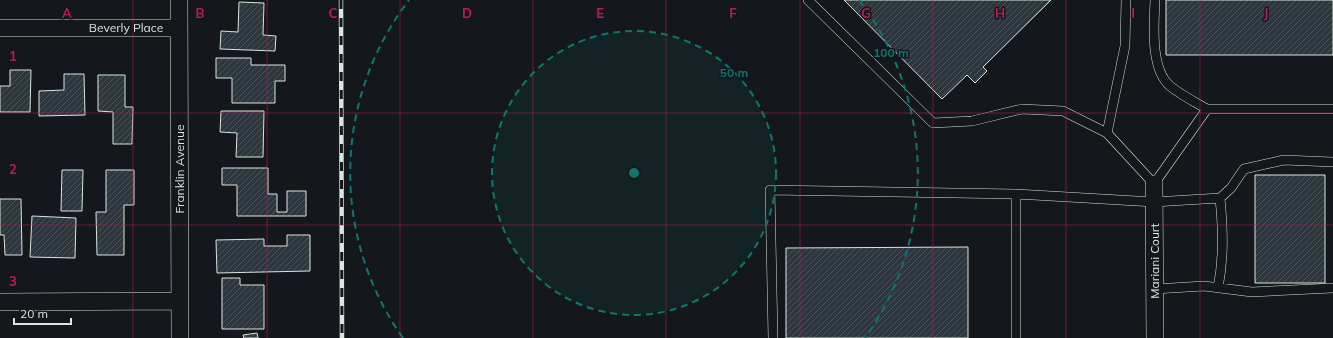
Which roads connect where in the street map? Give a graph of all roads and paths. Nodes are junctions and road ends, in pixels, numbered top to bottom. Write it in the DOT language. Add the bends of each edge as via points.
graph roads {
  1 [pos="179,0"];
  2 [pos="808,0"];
  3 [pos="1126,0"];
  4 [pos="1155,0"];
  5 [pos="0,28"];
  6 [pos="179,28"];
  7 [pos="1207,109"];
  8 [pos="1333,110"];
  9 [pos="1107,133"];
  10 [pos="1333,162"];
  11 [pos="1154,184"];
  12 [pos="1016,194"];
  13 [pos="1220,198"];
  14 [pos="1154,202"];
  15 [pos="1218,288"];
  16 [pos="1333,288"];
  17 [pos="1155,289"];
  18 [pos="0,302"];
  19 [pos="180,302"];
  20 [pos="180,338"];
  21 [pos="773,338"];
  22 [pos="1016,338"];
  23 [pos="1155,338"];
  1 -- 6 [label="street, Franklin Avenue"];
  2 -- 9 [label="lane" via="933,123 972,121 1022,109 1063,111"];
  3 -- 9 [label="lane" via="1126,46"];
  4 -- 7 [label="lane" via="1157,67 1169,86"];
  5 -- 6 [label="street, Beverly Place"];
  6 -- 19 [label="street, Franklin Avenue"];
  7 -- 8 [label="lane"];
  7 -- 11 [label="lane"];
  9 -- 11 [label="lane"];
  10 -- 13 [label="lane" via="1284,160 1244,169 1231,188"];
  11 -- 14 [label="street, Mariani Court"];
  12 -- 14 [label="lane"];
  12 -- 21 [label="lane" via="770,190"];
  12 -- 22 [label="lane"];
  13 -- 14 [label="lane"];
  13 -- 15 [label="lane" via="1224,231 1223,261"];
  14 -- 17 [label="street, Mariani Court"];
  15 -- 16 [label="lane" via="1252,292"];
  15 -- 17 [label="lane" via="1204,286"];
  17 -- 23 [label="street, Mariani Court"];
  18 -- 19 [label="street"];
  19 -- 20 [label="street, Franklin Avenue"];
}
